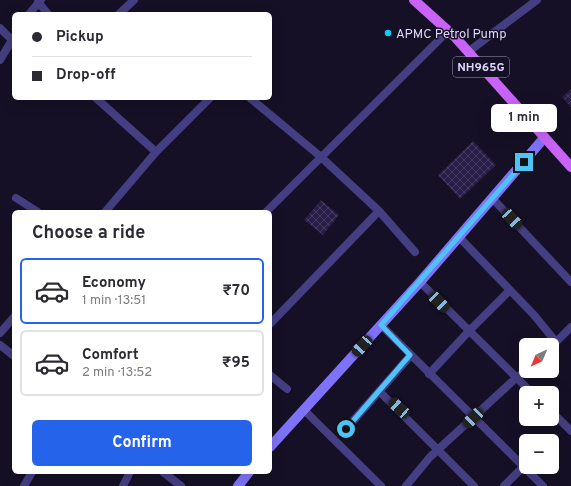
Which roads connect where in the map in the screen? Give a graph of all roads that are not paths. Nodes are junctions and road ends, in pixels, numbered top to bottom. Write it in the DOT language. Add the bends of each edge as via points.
graph roads {
  1 [pos="134,0"];
  2 [pos="414,0"];
  3 [pos="537,0"];
  4 [pos="40,1"];
  5 [pos="31,12"];
  6 [pos="47,12"];
  7 [pos="121,12"];
  8 [pos="0,28"];
  9 [pos="448,31"];
  10 [pos="12,38"];
  11 [pos="12,41"];
  12 [pos="468,52"];
  13 [pos="0,60"];
  14 [pos="98,100"];
  15 [pos="208,100"];
  16 [pos="252,100"];
  17 [pos="544,138"];
  18 [pos="156,152"];
  19 [pos="321,157"];
  20 [pos="571,167"];
  21 [pos="16,198"];
  22 [pos="492,198"];
  23 [pos="35,210"];
  24 [pos="107,210"];
  25 [pos="268,210"];
  26 [pos="379,211"];
  27 [pos="459,237"];
  28 [pos="415,252"];
  29 [pos="420,282"];
  30 [pos="571,282"];
  31 [pos="510,290"];
  32 [pos="12,319"];
  33 [pos="272,322"];
  34 [pos="381,325"];
  35 [pos="570,328"];
  36 [pos="469,330"];
  37 [pos="0,333"];
  38 [pos="550,338"];
  39 [pos="559,339"];
  40 [pos="0,345"];
  41 [pos="12,354"];
  42 [pos="410,355"];
  43 [pos="429,374"];
  44 [pos="519,376"];
  45 [pos="272,377"];
  46 [pos="516,378"];
  47 [pos="525,386"];
  48 [pos="287,389"];
  49 [pos="379,391"];
  50 [pos="304,410"];
  51 [pos="473,418"];
  52 [pos="559,419"];
  53 [pos="346,429"];
  54 [pos="571,431"];
  55 [pos="272,445"];
  56 [pos="438,449"];
  57 [pos="519,463"];
  58 [pos="519,471"];
  59 [pos="31,474"];
  60 [pos="129,474"];
  61 [pos="166,474"];
  62 [pos="247,474"];
  63 [pos="530,474"];
  64 [pos="24,486"];
  65 [pos="123,486"];
  66 [pos="181,486"];
  67 [pos="238,486"];
  68 [pos="381,486"];
  69 [pos="406,486"];
  70 [pos="474,486"];
  71 [pos="504,486"];
  72 [pos="542,486"];
  1 -- 7 [label="street"];
  2 -- 9 [label="main road, NH965G"];
  3 -- 12 [label="street"];
  4 -- 5 [label="street"];
  4 -- 6 [label="street"];
  8 -- 10 [label="street"];
  9 -- 12 [label="main road, NH965G"];
  9 -- 19 [label="street"];
  11 -- 13 [label="street"];
  12 -- 17 [label="main road, NH965G"];
  14 -- 18 [label="street"];
  15 -- 18 [label="street"];
  16 -- 19 [label="street"];
  17 -- 20 [label="main road"];
  17 -- 22 [label="street"];
  18 -- 24 [label="street"];
  19 -- 25 [label="street"];
  19 -- 26 [label="street"];
  21 -- 23 [label="street"];
  22 -- 27 [label="street"];
  22 -- 30 [label="street"];
  26 -- 28 [label="street"];
  26 -- 33 [label="street"];
  27 -- 29 [label="street"];
  27 -- 31 [label="street"];
  29 -- 34 [label="street"];
  29 -- 36 [label="street"];
  31 -- 36 [label="street"];
  31 -- 38 [label="street" via="534,315"];
  32 -- 37 [label="street"];
  34 -- 42 [label="street"];
  34 -- 50 [label="street"];
  35 -- 39 [label="street"];
  36 -- 43 [label="street"];
  36 -- 46 [label="street"];
  40 -- 41 [label="street"];
  42 -- 43 [label="street"];
  42 -- 49 [label="street"];
  43 -- 51 [label="street"];
  44 -- 46 [label="street"];
  45 -- 48 [label="street"];
  46 -- 47 [label="street"];
  46 -- 51 [label="street"];
  49 -- 53 [label="street"];
  49 -- 56 [label="street"];
  50 -- 55 [label="street"];
  50 -- 68 [label="street"];
  51 -- 56 [label="street"];
  51 -- 57 [label="street"];
  52 -- 54 [label="street"];
  56 -- 69 [label="street"];
  56 -- 70 [label="street"];
  58 -- 71 [label="street"];
  59 -- 64 [label="street"];
  60 -- 65 [label="street"];
  61 -- 66 [label="street"];
  62 -- 67 [label="street"];
  63 -- 72 [label="street"];
}
